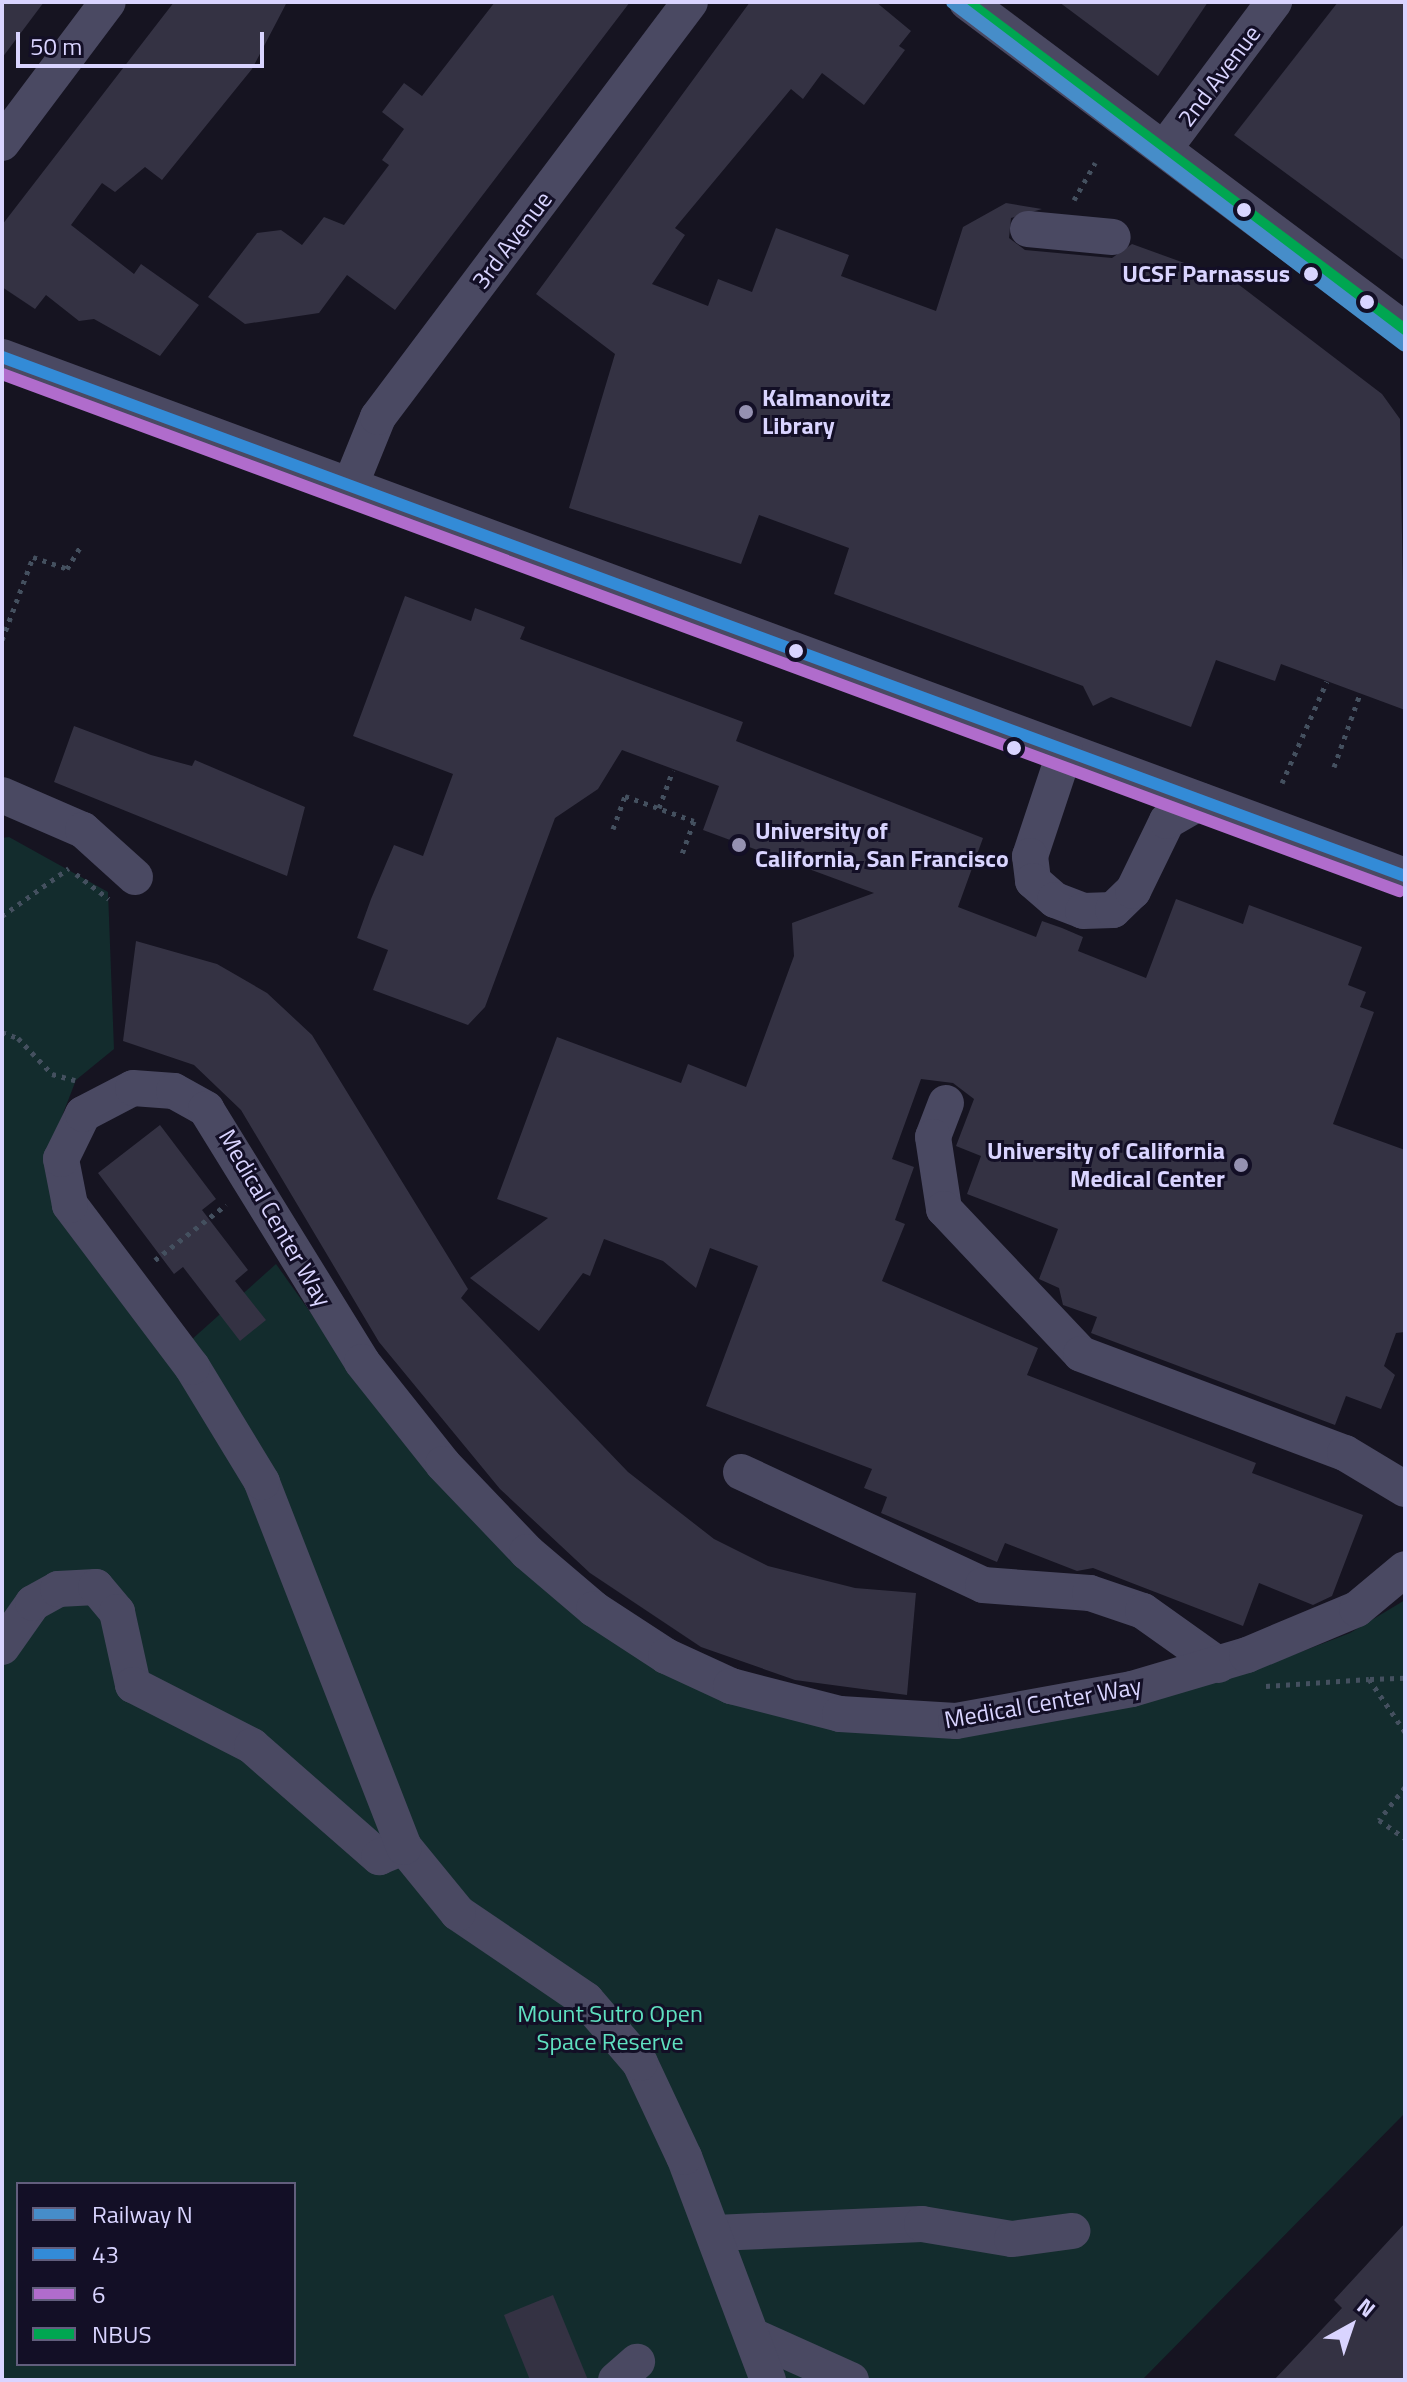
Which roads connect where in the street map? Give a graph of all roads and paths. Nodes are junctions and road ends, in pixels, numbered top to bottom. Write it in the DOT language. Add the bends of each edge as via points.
graph roads {
  1 [pos="108,2"];
  2 [pos="690,2"];
  3 [pos="967,2"];
  4 [pos="1274,2"];
  5 [pos="2,143"];
  6 [pos="1164,149"];
  7 [pos="1095,163"];
  8 [pos="1072,204"];
  9 [pos="1028,229"];
  10 [pos="1113,237"];
  11 [pos="1405,330"];
  12 [pos="2,357"];
  13 [pos="350,486"];
  14 [pos="80,547"];
  15 [pos="2,640"];
  16 [pos="1327,681"];
  17 [pos="1360,694"];
  18 [pos="1065,751"];
  19 [pos="1334,767"];
  20 [pos="673,770"];
  21 [pos="1282,783"];
  22 [pos="2,795"];
  23 [pos="1202,801"];
  24 [pos="659,808"];
  25 [pos="613,829"];
  26 [pos="682,854"];
  27 [pos="1405,876"];
  28 [pos="135,877"];
  29 [pos="93,890"];
  30 [pos="2,916"];
  31 [pos="2,1032"];
  32 [pos="112,1094"];
  33 [pos="946,1103"];
  34 [pos="256,1182"];
  35 [pos="125,1283"];
  36 [pos="741,1472"];
  37 [pos="1405,1489"];
  38 [pos="1405,1569"];
  39 [pos="2,1647"];
  40 [pos="1233,1660"];
  41 [pos="1405,1678"];
  42 [pos="1369,1679"];
  43 [pos="1405,1732"];
  44 [pos="1405,1787"];
  45 [pos="1405,1838"];
  46 [pos="404,1847"];
  47 [pos="1072,2231"];
  48 [pos="715,2233"];
  49 [pos="757,2338"];
  50 [pos="768,2380"];
  51 [pos="851,2380"];
  1 -- 5 [label="street"];
  2 -- 13 [label="street, 3rd Avenue" via="378,417"];
  3 -- 6 [label="street"];
  4 -- 6 [label="street, 2nd Avenue"];
  6 -- 11 [label="street"];
  7 -- 8 [label="path"];
  9 -- 10 [label="street"];
  12 -- 13 [label="street"];
  13 -- 18 [label="street"];
  14 -- 15 [label="path" via="67,569 33,557"];
  16 -- 21 [label="path"];
  17 -- 19 [label="path"];
  18 -- 23 [label="street"];
  18 -- 23 [label="street" via="1030,856 1033,881 1055,900 1083,911 1113,910 1133,891 1167,821"];
  20 -- 24 [label="path"];
  22 -- 28 [label="street" via="83,830"];
  23 -- 27 [label="street"];
  24 -- 25 [label="path" via="625,796"];
  24 -- 26 [label="path" via="694,821"];
  29 -- 30 [label="path" via="66,865"];
  31 -- 32 [label="path" via="18,1038 52,1074"];
  32 -- 34 [label="street, Medical Center Way" via="155,1087 192,1098 221,1124"];
  32 -- 35 [label="street" via="72,1129 61,1175 77,1219"];
  33 -- 37 [label="street" via="933,1137 944,1209 1081,1354 1345,1453"];
  34 -- 35 [label="path"];
  34 -- 40 [label="street, Medical Center Way" via="362,1362 443,1464 559,1581 696,1672 803,1708 920,1723 1132,1689"];
  35 -- 46 [label="street" via="212,1396 262,1482"];
  36 -- 40 [label="street" via="983,1585 1090,1593 1143,1611"];
  38 -- 40 [label="street, Medical Center Way" via="1357,1609"];
  39 -- 46 [label="street" via="33,1603 58,1589 96,1587 117,1612 133,1685 252,1746 379,1857"];
  40 -- 42 [label="path" via="1258,1687"];
  41 -- 42 [label="path"];
  42 -- 43 [label="path"];
  44 -- 45 [label="path" via="1379,1820"];
  46 -- 48 [label="street" via="458,1913 586,2000 624,2039 657,2094"];
  47 -- 48 [label="street" via="1012,2239 922,2224"];
  48 -- 49 [label="street"];
  49 -- 50 [label="street"];
  49 -- 51 [label="street"];
}
